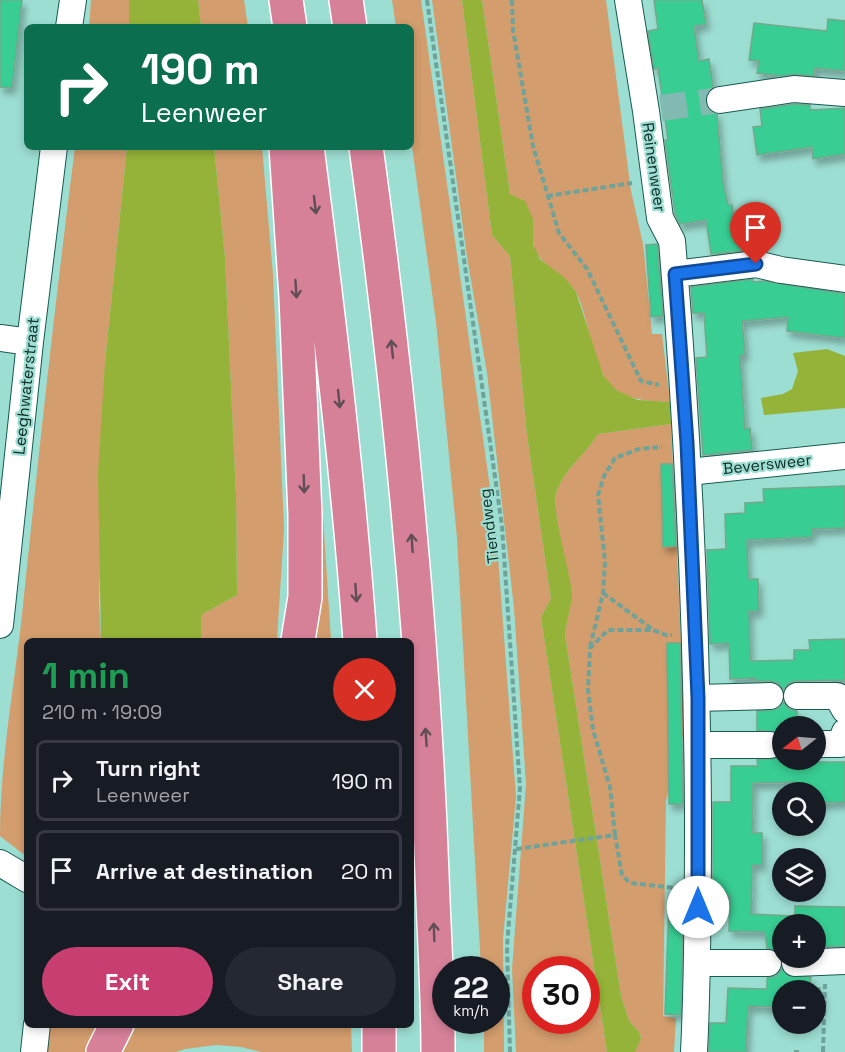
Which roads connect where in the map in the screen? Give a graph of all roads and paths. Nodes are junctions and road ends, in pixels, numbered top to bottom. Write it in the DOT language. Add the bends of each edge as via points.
graph roads {
  1 [pos="73,0"];
  2 [pos="286,0"];
  3 [pos="346,0"];
  4 [pos="427,0"];
  5 [pos="512,0"];
  6 [pos="628,0"];
  7 [pos="69,24"];
  8 [pos="290,24"];
  9 [pos="350,24"];
  10 [pos="845,93"];
  11 [pos="720,100"];
  12 [pos="54,150"];
  13 [pos="286,150"];
  14 [pos="308,150"];
  15 [pos="366,150"];
  16 [pos="655,179"];
  17 [pos="547,196"];
  18 [pos="675,274"];
  19 [pos="845,279"];
  20 [pos="0,338"];
  21 [pos="30,342"];
  22 [pos="683,390"];
  23 [pos="687,443"];
  24 [pos="845,456"];
  25 [pos="688,472"];
  26 [pos="603,593"];
  27 [pos="0,625"];
  28 [pos="653,630"];
  29 [pos="695,634"];
  30 [pos="298,638"];
  31 [pos="360,638"];
  32 [pos="590,648"];
  33 [pos="770,696"];
  34 [pos="796,696"];
  35 [pos="698,698"];
  36 [pos="845,710"];
  37 [pos="845,732"];
  38 [pos="826,744"];
  39 [pos="698,745"];
  40 [pos="770,745"];
  41 [pos="615,836"];
  42 [pos="516,849"];
  43 [pos="0,863"];
  44 [pos="24,877"];
  45 [pos="698,888"];
  46 [pos="836,961"];
  47 [pos="699,963"];
  48 [pos="768,963"];
  49 [pos="37,1028"];
  50 [pos="115,1028"];
  51 [pos="379,1028"];
  52 [pos="34,1052"];
  53 [pos="103,1052"];
  54 [pos="379,1052"];
  55 [pos="438,1052"];
  56 [pos="510,1052"];
  57 [pos="694,1052"];
  58 [pos="794,1052"];
  59 [pos="799,1052"];
  60 [pos="824,1052"];
  1 -- 7 [label="street"];
  2 -- 8 [label="highway"];
  3 -- 9 [label="highway"];
  4 -- 42 [label="path, Tiendweg" via="502,526 520,788"];
  5 -- 17 [label="path" via="513,30 533,146"];
  6 -- 16 [label="street, Reinenweer" via="653,110"];
  10 -- 11 [label="street" via="794,89"];
  12 -- 21 [label="street, Leeghwaterstraat"];
  13 -- 30 [label="highway, one-way" via="305,515 305,597"];
  14 -- 31 [label="highway, one-way" via="336,374"];
  55 -- 15 [label="highway, one-way" via="428,766 408,499"];
  16 -- 17 [label="path"];
  16 -- 18 [label="street, Reinenweer" via="660,218 672,241"];
  17 -- 22 [label="path" via="559,233 587,268 641,381"];
  18 -- 19 [label="street" via="756,264"];
  18 -- 22 [label="street, Reinenweer"];
  20 -- 21 [label="street"];
  21 -- 27 [label="street, Leeghwaterstraat"];
  22 -- 23 [label="street, Reinenweer"];
  23 -- 25 [label="street, Reinenweer"];
  23 -- 26 [label="path" via="639,449 615,458 604,476 598,495 605,562"];
  24 -- 25 [label="street, Beversweer"];
  25 -- 29 [label="street, Reinenweer"];
  26 -- 28 [label="path"];
  26 -- 32 [label="path"];
  28 -- 29 [label="path" via="666,635"];
  28 -- 32 [label="path" via="608,630"];
  29 -- 35 [label="street, Reinenweer"];
  32 -- 41 [label="path" via="588,690 593,730 610,787"];
  33 -- 35 [label="street"];
  34 -- 36 [label="street" via="837,696"];
  35 -- 39 [label="street, Reinenweer"];
  37 -- 38 [label="street" via="840,744"];
  39 -- 40 [label="street"];
  39 -- 45 [label="street, Reinenweer"];
  41 -- 42 [label="path"];
  41 -- 45 [label="path" via="622,875 630,883"];
  42 -- 56 [label="path, Tiendweg" via="507,945"];
  43 -- 44 [label="street"];
  45 -- 47 [label="street, Reinenweer"];
  46 -- 60 [label="path"];
  47 -- 48 [label="street"];
  47 -- 57 [label="street, Reinenweer"];
  49 -- 52 [label="street"];
  50 -- 53 [label="highway"];
  51 -- 54 [label="highway"];
  58 -- 59 [label="path"];
}
